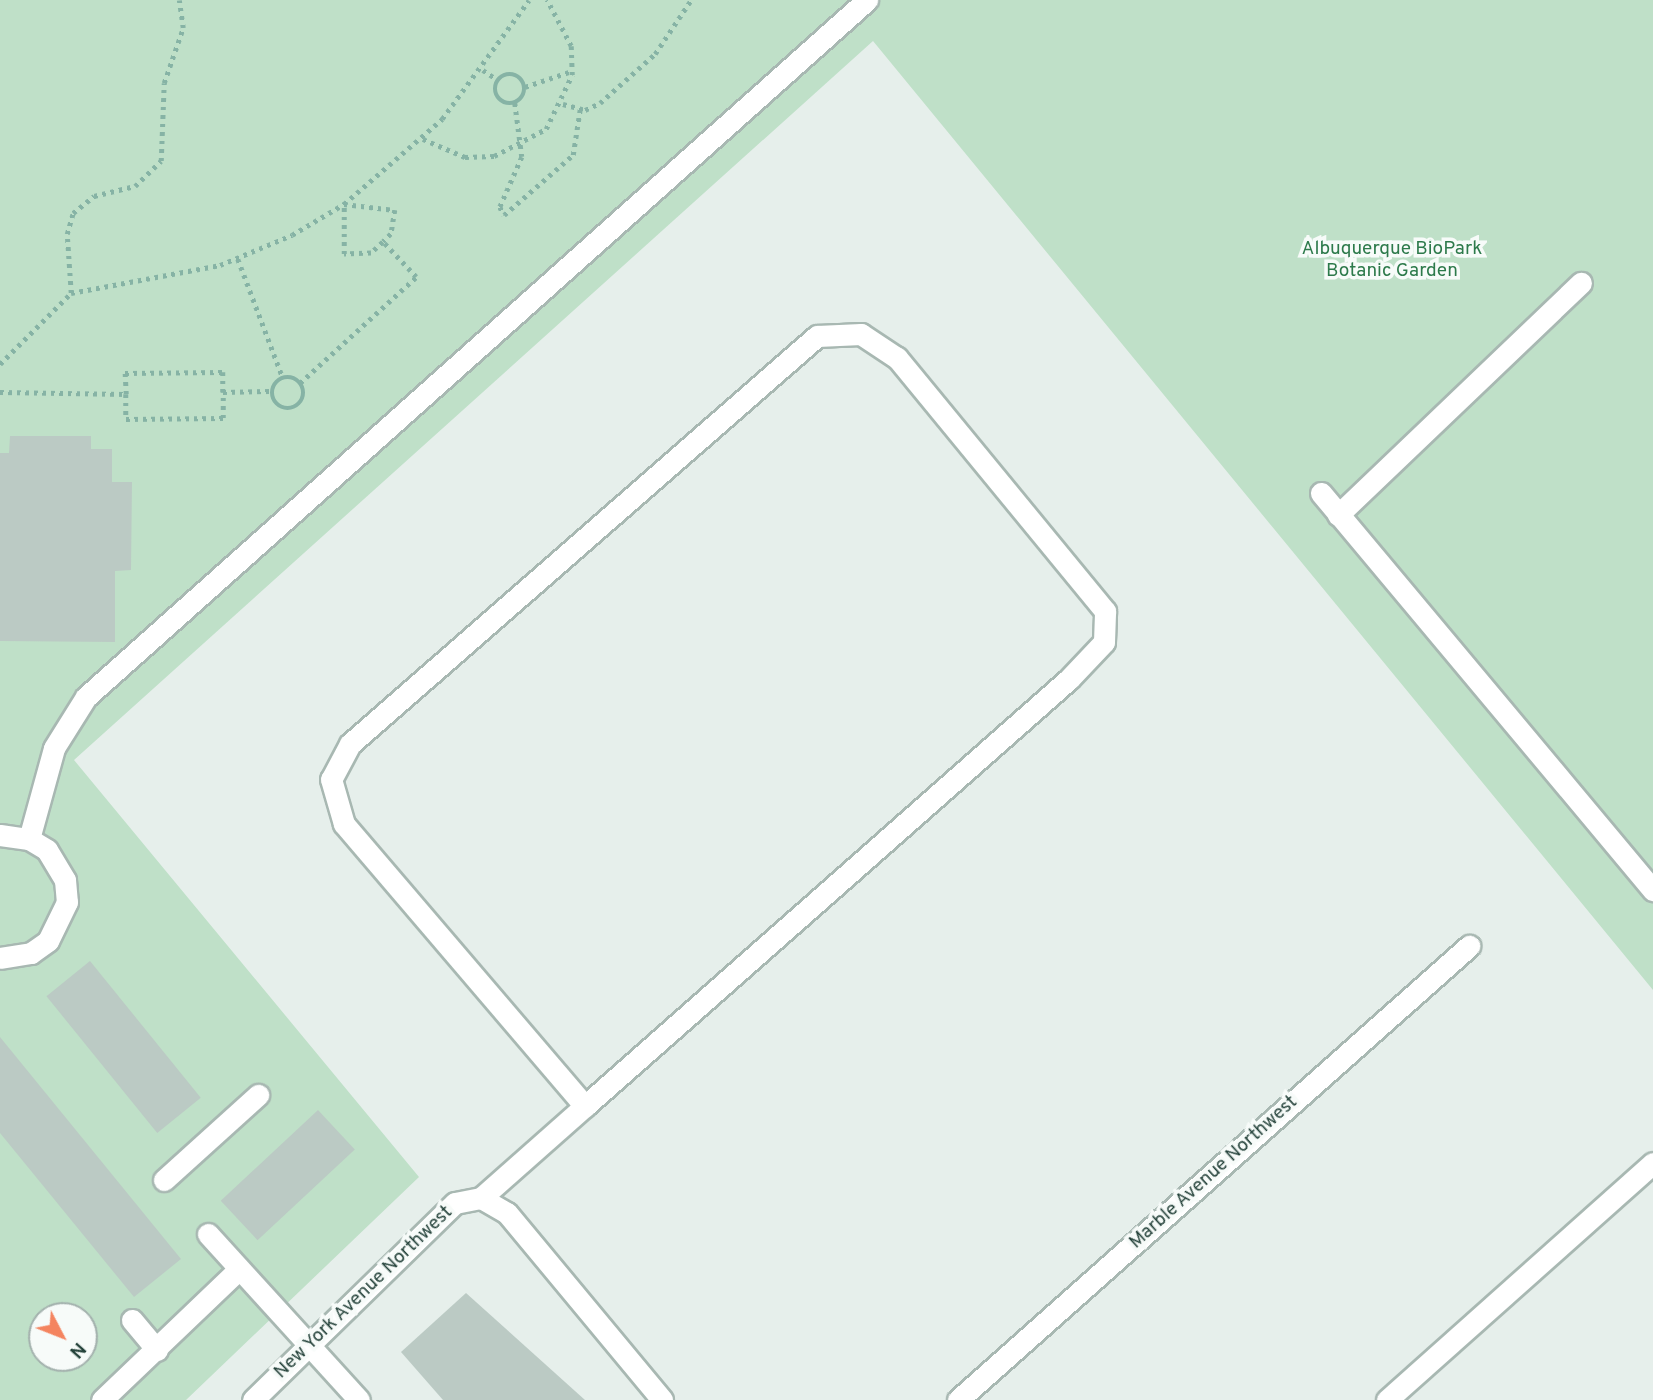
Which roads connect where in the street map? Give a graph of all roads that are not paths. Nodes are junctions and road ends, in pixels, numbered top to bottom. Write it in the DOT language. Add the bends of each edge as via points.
graph roads {
  1 [pos="867,0"];
  2 [pos="1581,283"];
  3 [pos="1321,494"];
  4 [pos="1338,515"];
  5 [pos="0,835"];
  6 [pos="29,839"];
  7 [pos="1653,890"];
  8 [pos="1469,946"];
  9 [pos="0,958"];
  10 [pos="258,1095"];
  11 [pos="585,1107"];
  12 [pos="1653,1163"];
  13 [pos="164,1180"];
  14 [pos="481,1198"];
  15 [pos="208,1234"];
  16 [pos="238,1270"];
  17 [pos="132,1320"];
  18 [pos="308,1347"];
  19 [pos="157,1350"];
  20 [pos="103,1400"];
  21 [pos="253,1400"];
  22 [pos="359,1400"];
  23 [pos="662,1400"];
  24 [pos="958,1400"];
  25 [pos="1387,1400"];
  1 -- 6 [label="street" via="86,697 54,748"];
  2 -- 4 [label="street"];
  3 -- 4 [label="street"];
  4 -- 7 [label="street"];
  5 -- 6 [label="street"];
  6 -- 9 [label="street" via="56,861 67,902 48,940 31,953"];
  8 -- 24 [label="street, Marble Avenue Northwest"];
  10 -- 13 [label="street"];
  11 -- 11 [label="street" via="344,824 331,779 350,744 817,336 861,334 897,359 1105,611 1104,642"];
  11 -- 14 [label="street"];
  12 -- 25 [label="street"];
  14 -- 18 [label="street, New York Avenue Northwest" via="455,1203"];
  14 -- 23 [label="street" via="507,1213"];
  15 -- 16 [label="street"];
  16 -- 18 [label="street"];
  16 -- 19 [label="street"];
  17 -- 19 [label="street"];
  18 -- 21 [label="street, New York Avenue Northwest"];
  18 -- 22 [label="street"];
  19 -- 20 [label="street"];
}
